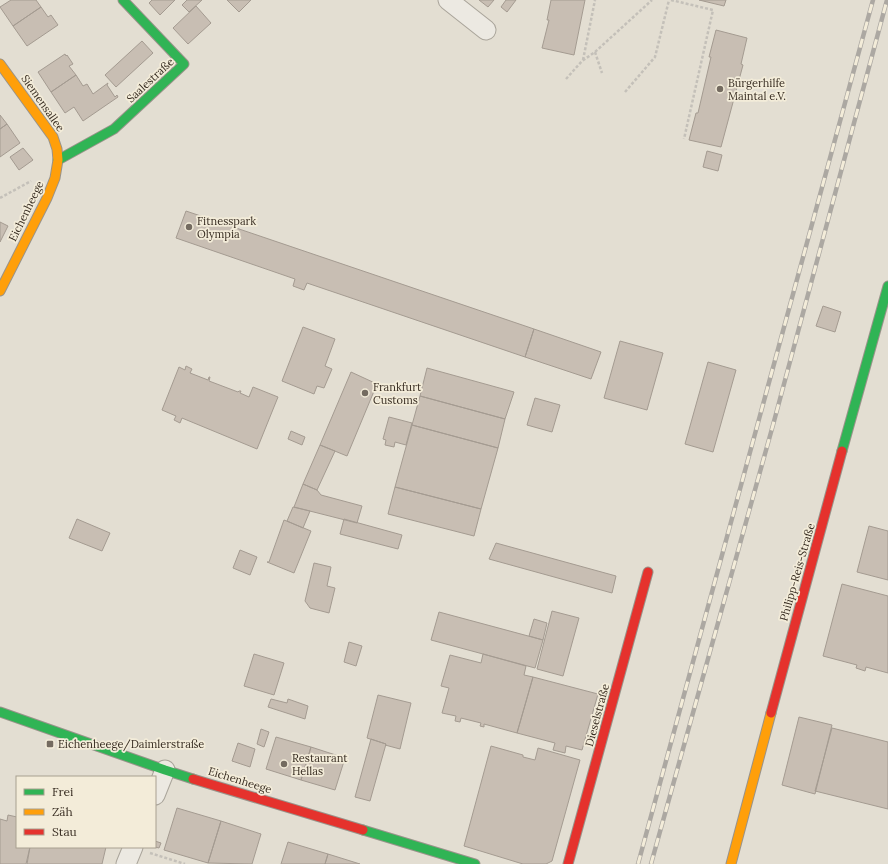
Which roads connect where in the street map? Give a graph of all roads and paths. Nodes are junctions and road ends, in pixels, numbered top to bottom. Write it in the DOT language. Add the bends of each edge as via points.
graph roads {
  1 [pos="123,0"];
  2 [pos="448,0"];
  3 [pos="595,0"];
  4 [pos="652,0"];
  5 [pos="670,0"];
  6 [pos="486,30"];
  7 [pos="595,52"];
  8 [pos="582,61"];
  9 [pos="0,64"];
  10 [pos="602,73"];
  11 [pos="566,80"];
  12 [pos="625,92"];
  13 [pos="684,139"];
  14 [pos="58,160"];
  15 [pos="888,286"];
  16 [pos="0,291"];
  17 [pos="648,572"];
  18 [pos="0,712"];
  19 [pos="165,770"];
  20 [pos="156,792"];
  21 [pos="131,853"];
  22 [pos="185,864"];
  23 [pos="475,864"];
  24 [pos="568,864"];
  25 [pos="731,864"];
  1 -- 14 [label="street, Saalestraße" via="184,64 114,130"];
  2 -- 6 [label="street"];
  3 -- 8 [label="path"];
  4 -- 7 [label="path"];
  5 -- 12 [label="path" via="655,57"];
  5 -- 13 [label="path" via="713,10"];
  7 -- 8 [label="path"];
  7 -- 10 [label="path"];
  8 -- 11 [label="path"];
  9 -- 14 [label="street, Siemensallee" via="53,136"];
  14 -- 16 [label="street, Eichenheege" via="55,178 47,198"];
  15 -- 25 [label="street, Philipp-Reis-Straße"];
  17 -- 24 [label="street, Dieselstraße"];
  18 -- 19 [label="street, Eichenheege"];
  19 -- 20 [label="street"];
  19 -- 23 [label="street, Eichenheege"];
  21 -- 22 [label="path"];
}
